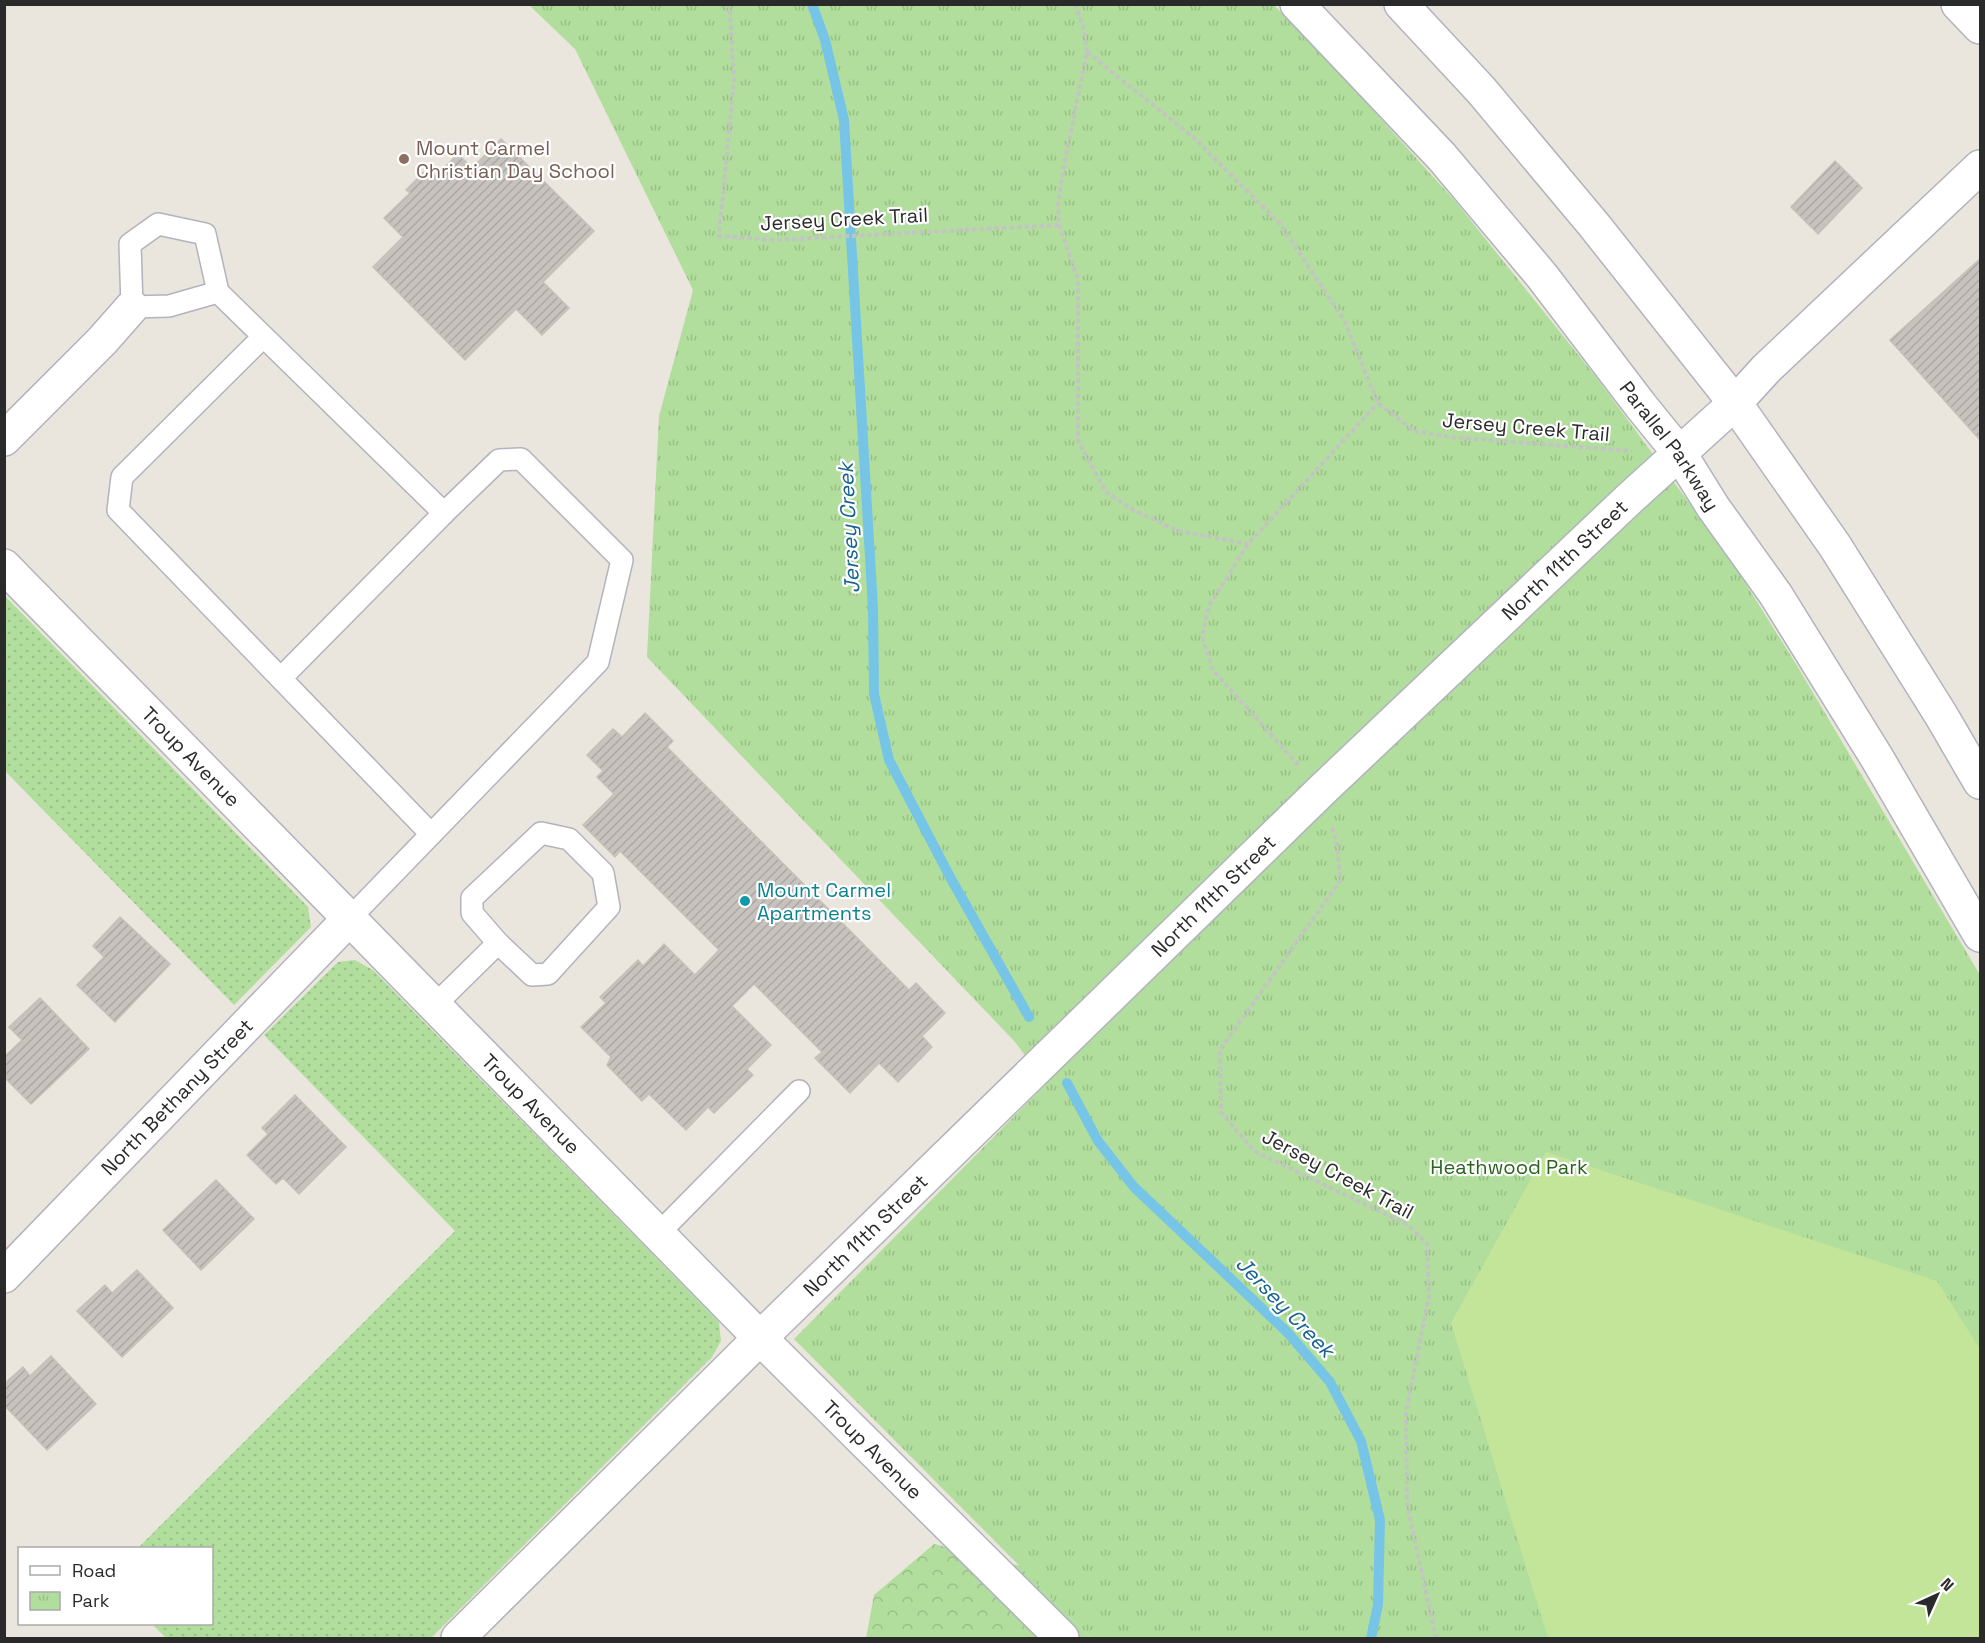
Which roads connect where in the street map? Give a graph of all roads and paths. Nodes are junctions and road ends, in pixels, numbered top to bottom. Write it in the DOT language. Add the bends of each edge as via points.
graph roads {
  1 [pos="726,4"];
  2 [pos="1075,4"];
  3 [pos="1297,4"];
  4 [pos="1401,4"];
  5 [pos="1958,4"];
  6 [pos="1980,27"];
  7 [pos="1087,52"];
  8 [pos="1980,167"];
  9 [pos="1059,225"];
  10 [pos="218,292"];
  11 [pos="132,307"];
  12 [pos="263,337"];
  13 [pos="1378,403"];
  14 [pos="1735,403"];
  15 [pos="4,439"];
  16 [pos="1680,454"];
  17 [pos="444,513"];
  18 [pos="1248,544"];
  19 [pos="4,566"];
  20 [pos="281,678"];
  21 [pos="1980,782"];
  22 [pos="1321,791"];
  23 [pos="431,834"];
  24 [pos="350,918"];
  25 [pos="1980,934"];
  26 [pos="498,943"];
  27 [pos="435,1005"];
  28 [pos="800,1091"];
  29 [pos="658,1234"];
  30 [pos="4,1276"];
  31 [pos="760,1338"];
  32 [pos="458,1638"];
  33 [pos="1062,1638"];
  34 [pos="1436,1638"];
  1 -- 9 [label="path, Jersey Creek Trail" via="730,13 734,80 719,236 776,240"];
  2 -- 7 [label="path"];
  3 -- 16 [label="street, Parallel Parkway" via="1442,157 1542,276"];
  4 -- 14 [label="street" via="1481,90"];
  5 -- 6 [label="street"];
  7 -- 9 [label="path" via="1064,165"];
  7 -- 13 [label="path, Jersey Creek Trail" via="1194,137 1281,225 1344,320"];
  8 -- 14 [label="street, North 11th Street"];
  9 -- 18 [label="path" via="1078,279 1078,441 1106,492 1133,510 1179,531"];
  10 -- 11 [label="lane" via="169,306"];
  10 -- 11 [label="lane" via="205,234 158,224 130,243"];
  10 -- 12 [label="lane"];
  11 -- 15 [label="street"];
  12 -- 17 [label="lane"];
  12 -- 20 [label="lane" via="123,477 118,510"];
  13 -- 16 [label="path, Jersey Creek Trail" via="1414,431 1449,437"];
  13 -- 18 [label="path, Jersey Creek Trail"];
  14 -- 16 [label="street, North 11th Street"];
  14 -- 21 [label="street" via="1834,546"];
  16 -- 22 [label="street, North 11th Street"];
  16 -- 25 [label="street, Parallel Parkway" via="1782,604"];
  17 -- 20 [label="lane"];
  17 -- 23 [label="lane" via="500,460 521,459 622,560 598,662"];
  18 -- 22 [label="path, Jersey Creek Trail" via="1209,606 1202,636 1213,670"];
  19 -- 24 [label="street, Troup Avenue"];
  20 -- 23 [label="lane"];
  22 -- 31 [label="street, North 11th Street"];
  22 -- 34 [label="path, Jersey Creek Trail" via="1337,843 1340,881 1220,1050 1221,1112 1254,1151 1408,1225 1427,1244 1429,1297 1406,1412 1407,1505"];
  23 -- 24 [label="lane"];
  24 -- 27 [label="street, Troup Avenue"];
  24 -- 30 [label="street, North Bethany Street"];
  26 -- 26 [label="lane" via="472,913 472,898 541,833 569,839 603,873 609,907 548,974 532,975"];
  26 -- 27 [label="lane"];
  27 -- 29 [label="street, Troup Avenue"];
  28 -- 29 [label="lane"];
  29 -- 31 [label="street, Troup Avenue"];
  31 -- 32 [label="street, North 11th Street"];
  31 -- 33 [label="street, Troup Avenue"];
}
